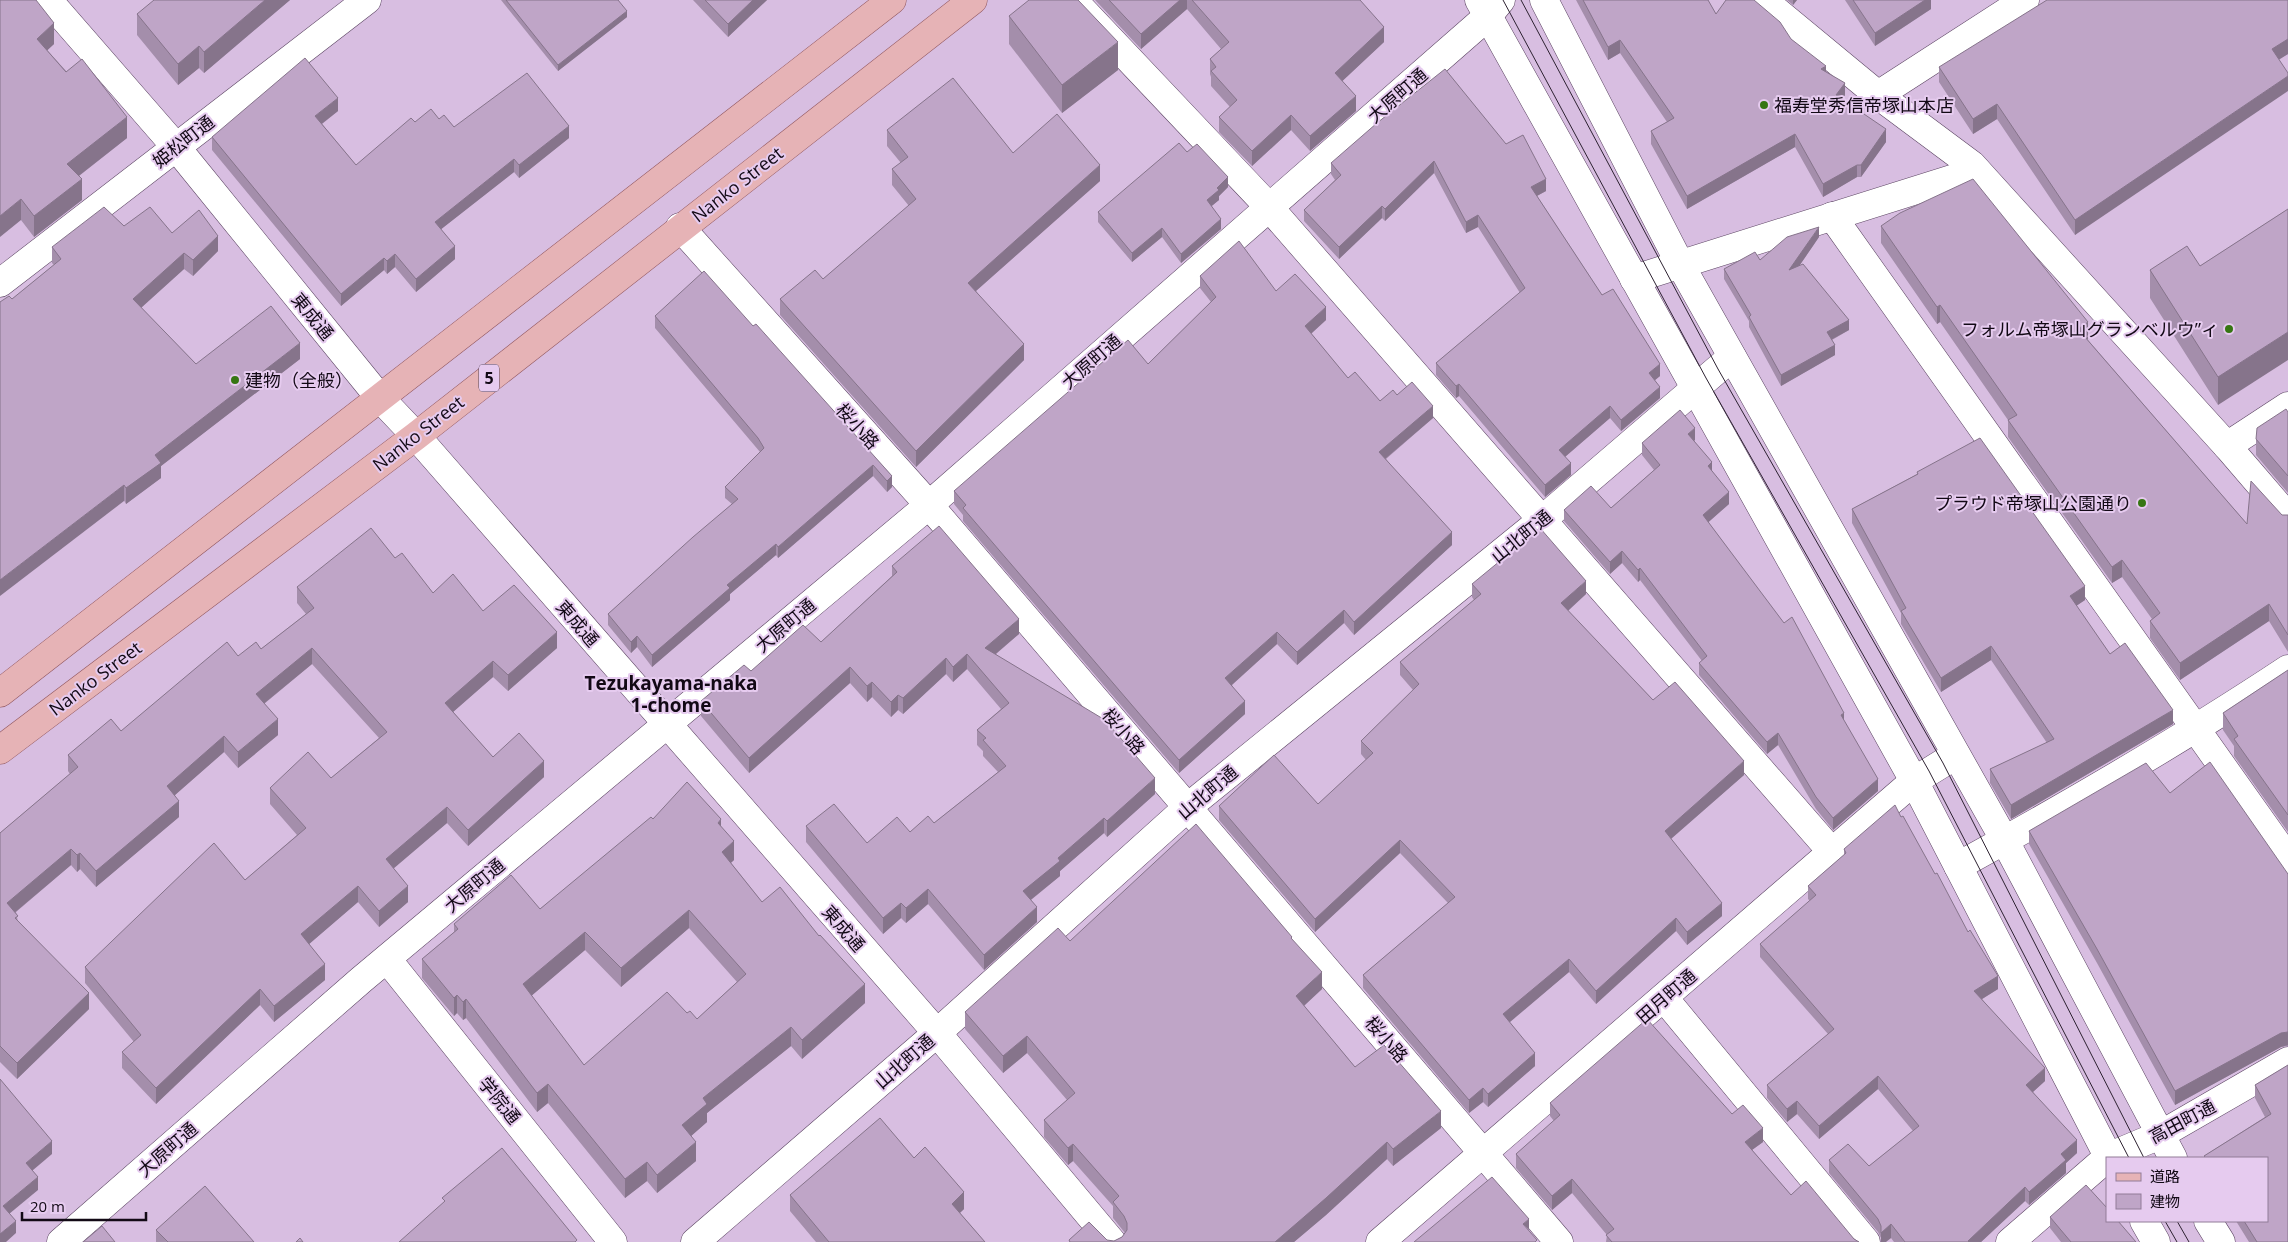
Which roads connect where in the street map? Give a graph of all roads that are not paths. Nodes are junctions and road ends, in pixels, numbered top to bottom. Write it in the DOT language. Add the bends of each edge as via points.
graph roads {
  1 [pos="48,0"];
  2 [pos="367,0"];
  3 [pos="892,0"];
  4 [pos="973,0"];
  5 [pos="1073,0"];
  6 [pos="1544,0"];
  7 [pos="1763,0"];
  8 [pos="2024,0"];
  9 [pos="1489,5"];
  10 [pos="1878,95"];
  11 [pos="176,147"];
  12 [pos="1977,171"];
  13 [pos="1268,206"];
  14 [pos="1832,216"];
  15 [pos="680,227"];
  16 [pos="1680,264"];
  17 [pos="1634,280"];
  18 [pos="0,283"];
  19 [pos="1732,357"];
  20 [pos="1694,388"];
  21 [pos="379,397"];
  22 [pos="2288,406"];
  23 [pos="416,436"];
  24 [pos="2227,446"];
  25 [pos="929,504"];
  26 [pos="2288,517"];
  27 [pos="1543,519"];
  28 [pos="2288,669"];
  29 [pos="0,693"];
  30 [pos="667,725"];
  31 [pos="2196,730"];
  32 [pos="0,750"];
  33 [pos="1956,755"];
  34 [pos="1914,781"];
  35 [pos="1188,807"];
  36 [pos="2005,841"];
  37 [pos="1832,852"];
  38 [pos="2288,859"];
  39 [pos="1958,866"];
  40 [pos="387,959"];
  41 [pos="1664,998"];
  42 [pos="936,1033"];
  43 [pos="2288,1060"];
  44 [pos="2167,1147"];
  45 [pos="1484,1153"];
  46 [pos="2107,1157"];
  47 [pos="2113,1157"];
  48 [pos="2106,1160"];
  49 [pos="2145,1222"];
  50 [pos="2209,1222"];
  51 [pos="61,1242"];
  52 [pos="614,1242"];
  53 [pos="695,1242"];
  54 [pos="1112,1242"];
  55 [pos="1380,1242"];
  56 [pos="1559,1242"];
  57 [pos="1866,1242"];
  58 [pos="2010,1242"];
  59 [pos="2156,1242"];
  60 [pos="2221,1242"];
  1 -- 11 [label="street, 東成通"];
  2 -- 11 [label="street, 姫松町通"];
  3 -- 21 [label="main road"];
  4 -- 15 [label="main road, Nanko Street / 5"];
  5 -- 13 [label="street"];
  6 -- 16 [label="street"];
  7 -- 10 [label="street"];
  8 -- 10 [label="street"];
  9 -- 13 [label="street, 大原町通"];
  9 -- 17 [label="street"];
  10 -- 12 [label="street"];
  11 -- 18 [label="street, 姫松町通"];
  11 -- 21 [label="street, 東成通"];
  12 -- 14 [label="street"];
  12 -- 24 [label="street"];
  13 -- 25 [label="street, 大原町通"];
  13 -- 27 [label="street"];
  14 -- 16 [label="street"];
  14 -- 31 [label="street"];
  15 -- 23 [label="main road, Nanko Street / 5"];
  15 -- 25 [label="street, 桜小路"];
  16 -- 17 [label="street"];
  16 -- 19 [label="street"];
  17 -- 20 [label="street"];
  19 -- 20 [label="street, 山北町通"];
  19 -- 33 [label="street"];
  20 -- 27 [label="street, 山北町通"];
  20 -- 34 [label="street"];
  21 -- 23 [label="street, 東成通"];
  21 -- 29 [label="main road"];
  22 -- 24 [label="street"];
  23 -- 30 [label="street, 東成通"];
  23 -- 32 [label="main road, Nanko Street / 5"];
  24 -- 26 [label="street"];
  25 -- 30 [label="street, 大原町通"];
  25 -- 35 [label="street, 桜小路"];
  27 -- 35 [label="street, 山北町通"];
  27 -- 37 [label="street"];
  28 -- 31 [label="street"];
  30 -- 40 [label="street, 大原町通"];
  30 -- 42 [label="street, 東成通"];
  31 -- 36 [label="street"];
  31 -- 38 [label="street"];
  33 -- 34 [label="street, 田月町通"];
  33 -- 36 [label="street"];
  34 -- 37 [label="street, 田月町通"];
  34 -- 39 [label="street"];
  35 -- 42 [label="street, 山北町通"];
  35 -- 45 [label="street, 桜小路"];
  36 -- 39 [label="street"];
  36 -- 44 [label="street"];
  37 -- 41 [label="street, 田月町通"];
  39 -- 46 [label="street"];
  40 -- 51 [label="street, 大原町通"];
  40 -- 52 [label="street, 学院通"];
  41 -- 45 [label="street, 田月町通"];
  41 -- 57 [label="street"];
  42 -- 53 [label="street, 山北町通"];
  42 -- 54 [label="street, 東成通"];
  43 -- 44 [label="street, 高田町通"];
  44 -- 47 [label="street, 高田町通"];
  45 -- 55 [label="street, 田月町通"];
  45 -- 56 [label="street, 桜小路"];
  48 -- 58 [label="street, 高田町通"];
  49 -- 59 [label="street"];
  50 -- 60 [label="street"];
}
